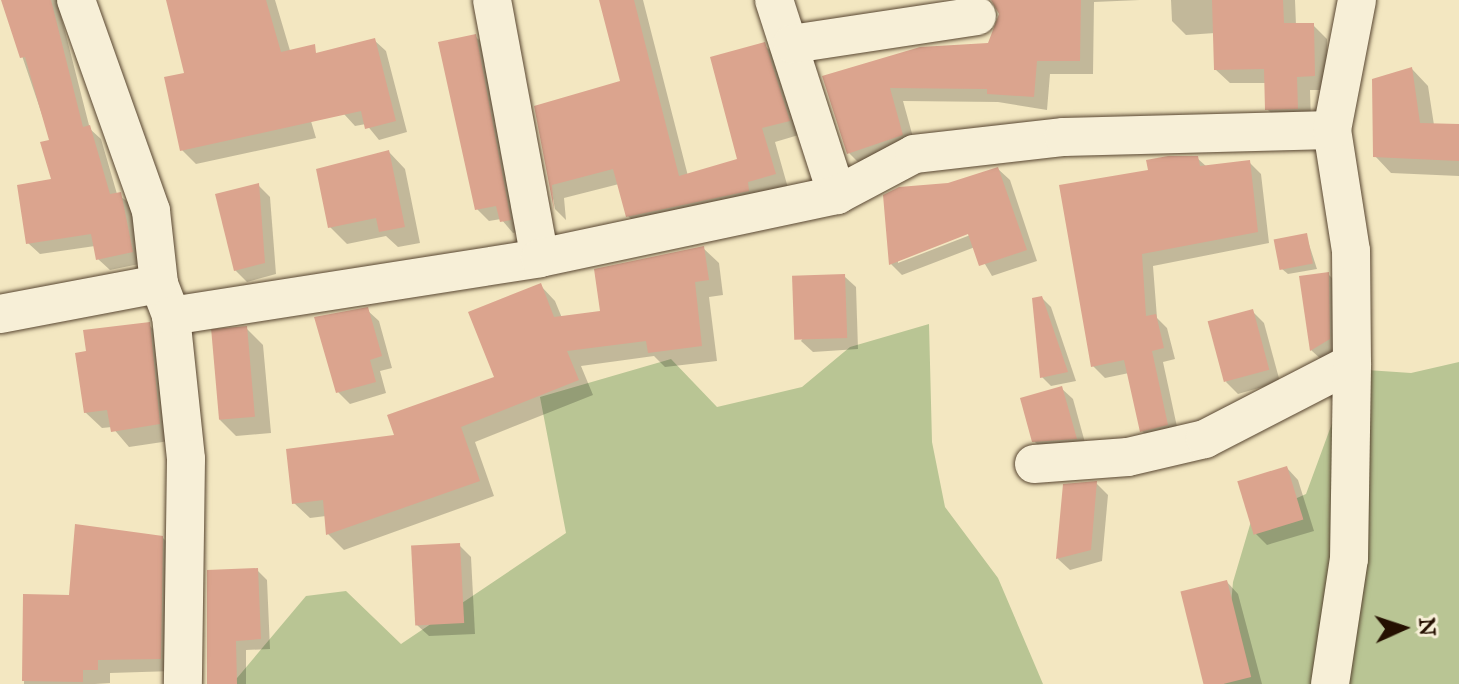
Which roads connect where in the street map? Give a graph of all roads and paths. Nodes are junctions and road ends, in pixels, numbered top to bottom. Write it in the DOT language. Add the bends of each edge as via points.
graph roads {
  1 [pos="76,0"];
  2 [pos="492,0"];
  3 [pos="774,0"];
  4 [pos="1357,0"];
  5 [pos="977,16"];
  6 [pos="792,44"];
  7 [pos="1332,130"];
  8 [pos="837,195"];
  9 [pos="540,258"];
  10 [pos="165,300"];
  11 [pos="0,314"];
  12 [pos="1352,363"];
  13 [pos="1034,464"];
  14 [pos="183,684"];
  15 [pos="1330,684"];
  1 -- 10 [label="street" via="151,211"];
  2 -- 9 [label="street"];
  3 -- 6 [label="street"];
  4 -- 7 [label="street"];
  5 -- 6 [label="street"];
  6 -- 8 [label="street"];
  7 -- 8 [label="street" via="1064,137 914,154"];
  7 -- 12 [label="street" via="1351,251"];
  8 -- 9 [label="street"];
  9 -- 10 [label="street"];
  10 -- 11 [label="street"];
  10 -- 14 [label="street" via="186,459"];
  12 -- 13 [label="street" via="1205,439 1128,457"];
  12 -- 15 [label="street" via="1349,559"];
}
